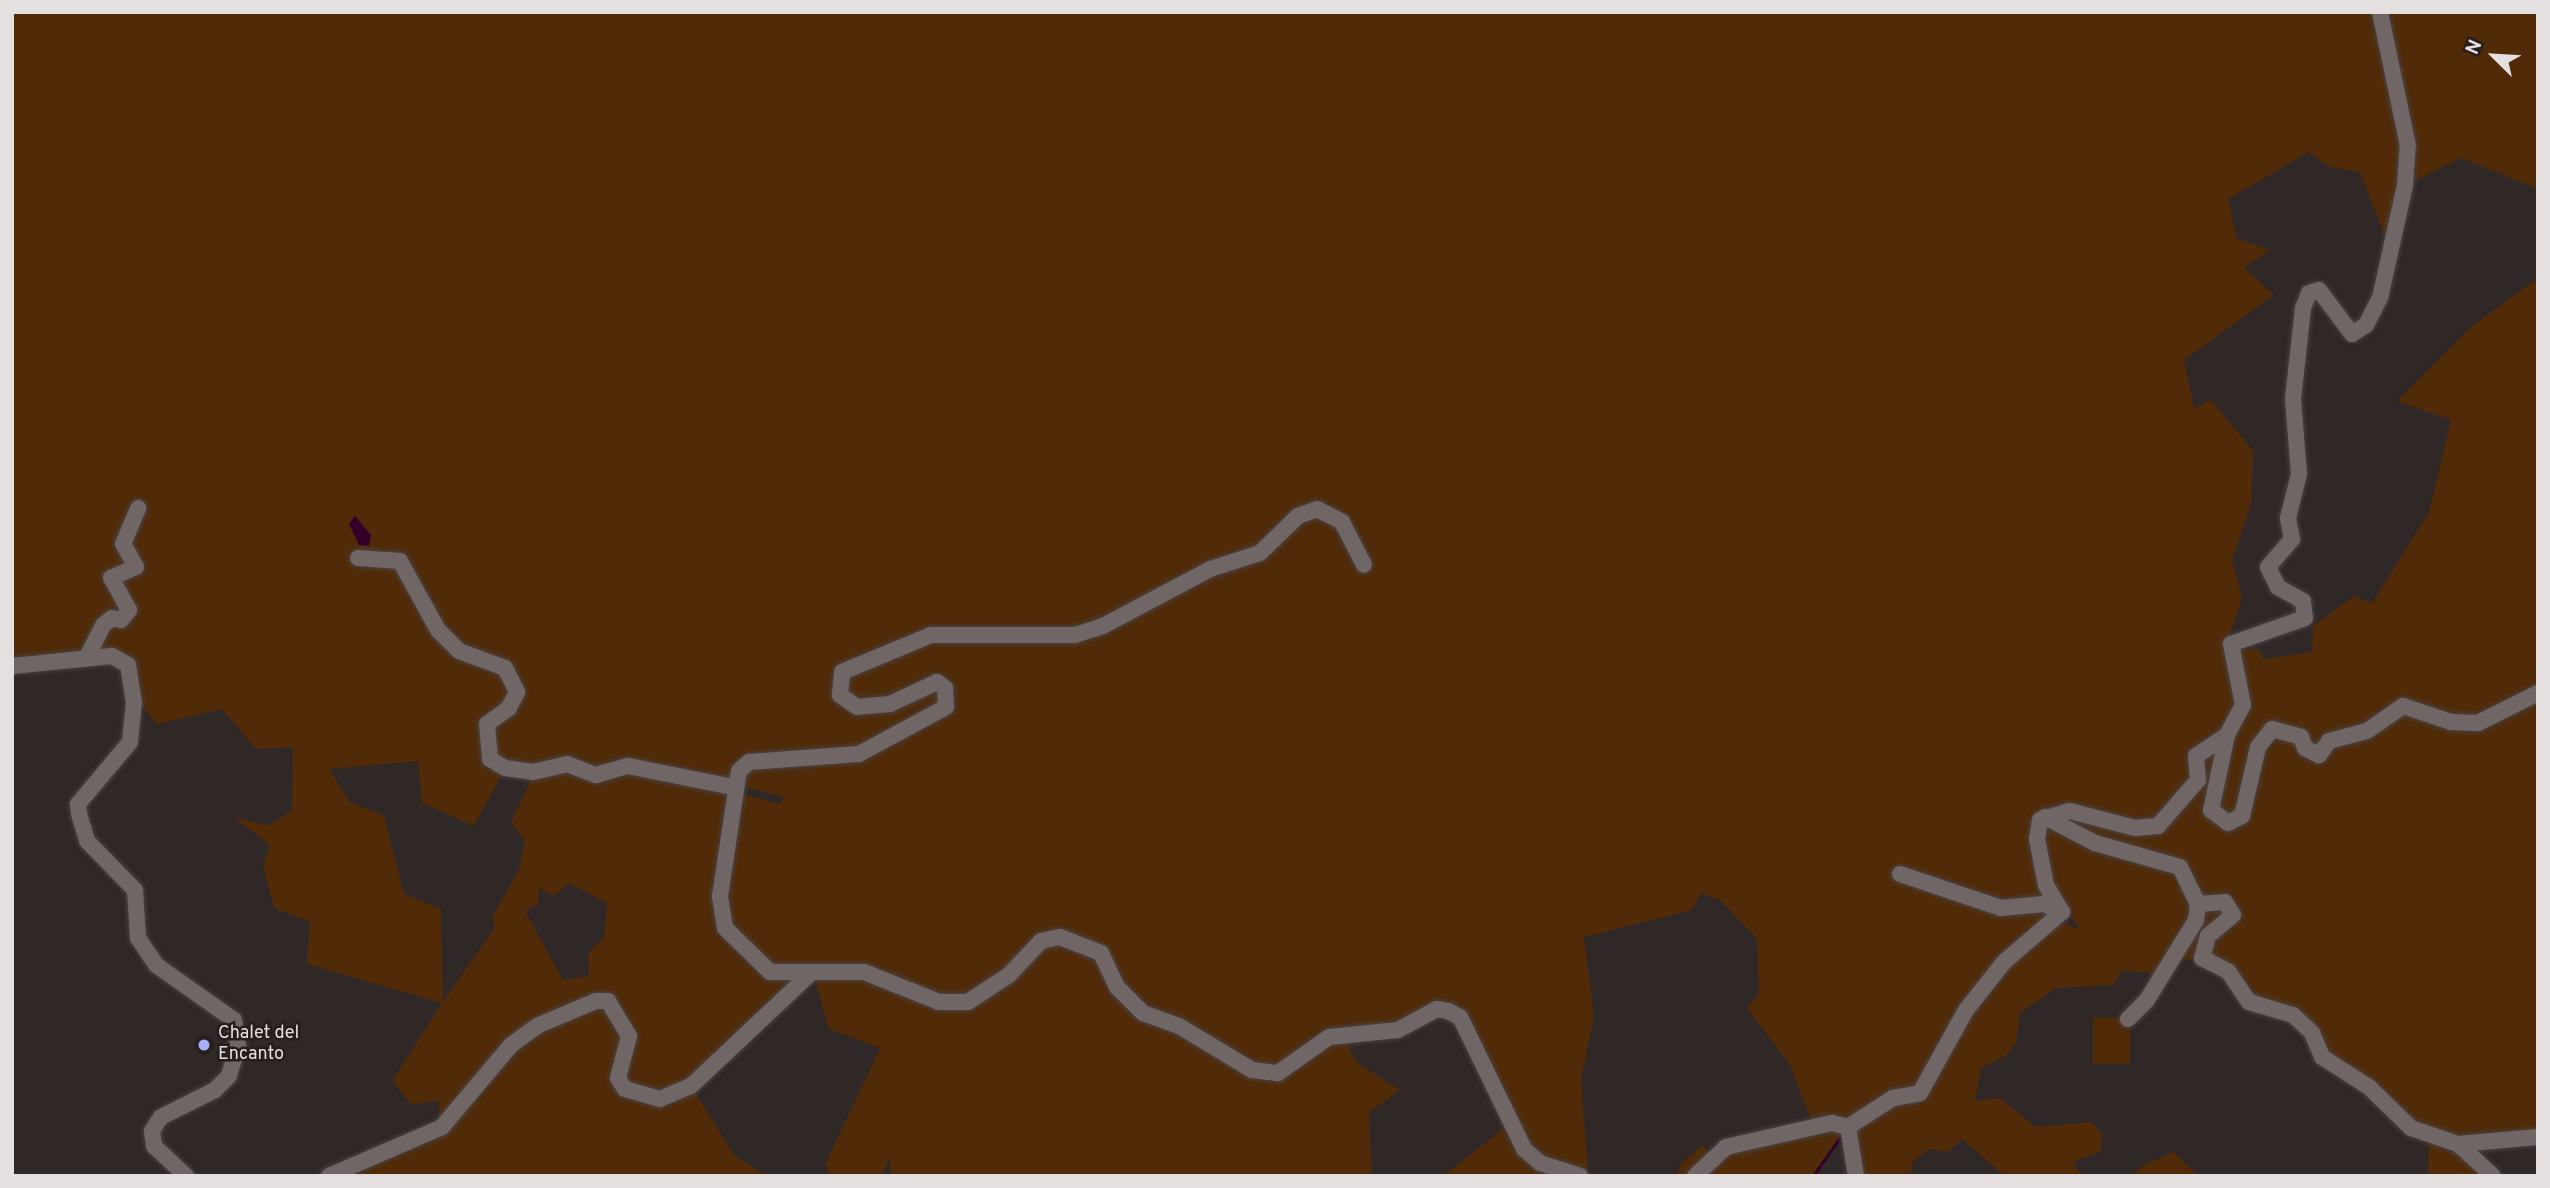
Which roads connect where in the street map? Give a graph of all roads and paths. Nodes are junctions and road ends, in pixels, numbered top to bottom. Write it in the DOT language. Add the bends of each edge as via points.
graph roads {
  1 [pos="2380,12"];
  2 [pos="138,508"];
  3 [pos="358,558"];
  4 [pos="1364,565"];
  5 [pos="87,657"];
  6 [pos="12,666"];
  7 [pos="2538,693"];
  8 [pos="2227,735"];
  9 [pos="733,787"];
  10 [pos="2045,817"];
  11 [pos="1900,874"];
  12 [pos="2198,904"];
  13 [pos="2062,912"];
  14 [pos="812,972"];
  15 [pos="2128,1019"];
  16 [pos="1848,1127"];
  17 [pos="2538,1137"];
  18 [pos="2458,1144"];
  19 [pos="186,1176"];
  20 [pos="329,1176"];
  21 [pos="1580,1176"];
  22 [pos="1695,1176"];
  23 [pos="1856,1176"];
  24 [pos="2493,1176"];
  1 -- 8 [label="street" via="2408,146 2404,185 2379,298 2366,325 2352,334 2319,290 2309,293 2303,308 2293,399 2299,474 2288,519 2292,539 2267,567 2278,587 2303,601 2305,618 2231,644 2243,705"];
  2 -- 5 [label="street" via="122,544 136,567 111,578 129,610 121,620 112,618 103,625"];
  3 -- 9 [label="street" via="400,561 438,630 459,651 505,668 517,692 509,708 487,724 490,759 533,772 567,764 596,775 628,766"];
  4 -- 9 [label="street" via="1342,522 1317,509 1298,516 1260,553 1210,569 1103,626 1075,635 931,635 842,672 837,682 840,695 857,707 890,704 937,682 945,688 946,707 859,754 749,762"];
  5 -- 6 [label="street"];
  5 -- 19 [label="street" via="112,656 128,665 134,702 130,742 78,804 87,841 135,890 138,938 156,965 234,1020 238,1046 229,1076 215,1090 161,1117 152,1131 154,1146"];
  7 -- 8 [label="street" via="2478,723 2451,722 2403,706 2367,731 2329,741 2319,755 2305,748 2301,737 2272,729 2258,747 2242,816 2228,823 2211,810"];
  8 -- 10 [label="street" via="2196,756 2198,780 2158,826 2135,828 2070,811"];
  9 -- 14 [label="street" via="720,896 725,928 770,972"];
  10 -- 12 [label="street" via="2095,843 2180,867"];
  10 -- 13 [label="street" via="2039,852 2046,885"];
  11 -- 13 [label="street" via="2001,908 2044,904"];
  12 -- 15 [label="street" via="2196,919 2147,1000"];
  12 -- 18 [label="street" via="2231,907 2229,924 2208,936 2202,958 2228,971 2239,993 2292,1015 2312,1033 2322,1057 2369,1087 2411,1128"];
  13 -- 16 [label="street" via="2004,961 1966,1010 1920,1093 1893,1098"];
  14 -- 20 [label="street" via="675,1097 647,1097 625,1089 616,1067 629,1035 624,1018 608,1001 596,1001 539,1025 511,1045 442,1127"];
  14 -- 21 [label="street" via="864,972 939,1002 968,1002 1009,975 1041,941 1076,940 1101,953 1117,987 1143,1013 1179,1026 1252,1070 1278,1073 1329,1037 1398,1030 1437,1009 1448,1011 1460,1017 1524,1149 1540,1163"];
  16 -- 22 [label="street" via="1797,1129 1726,1147"];
  16 -- 23 [label="street"];
  17 -- 18 [label="street"];
  18 -- 24 [label="street"];
}
